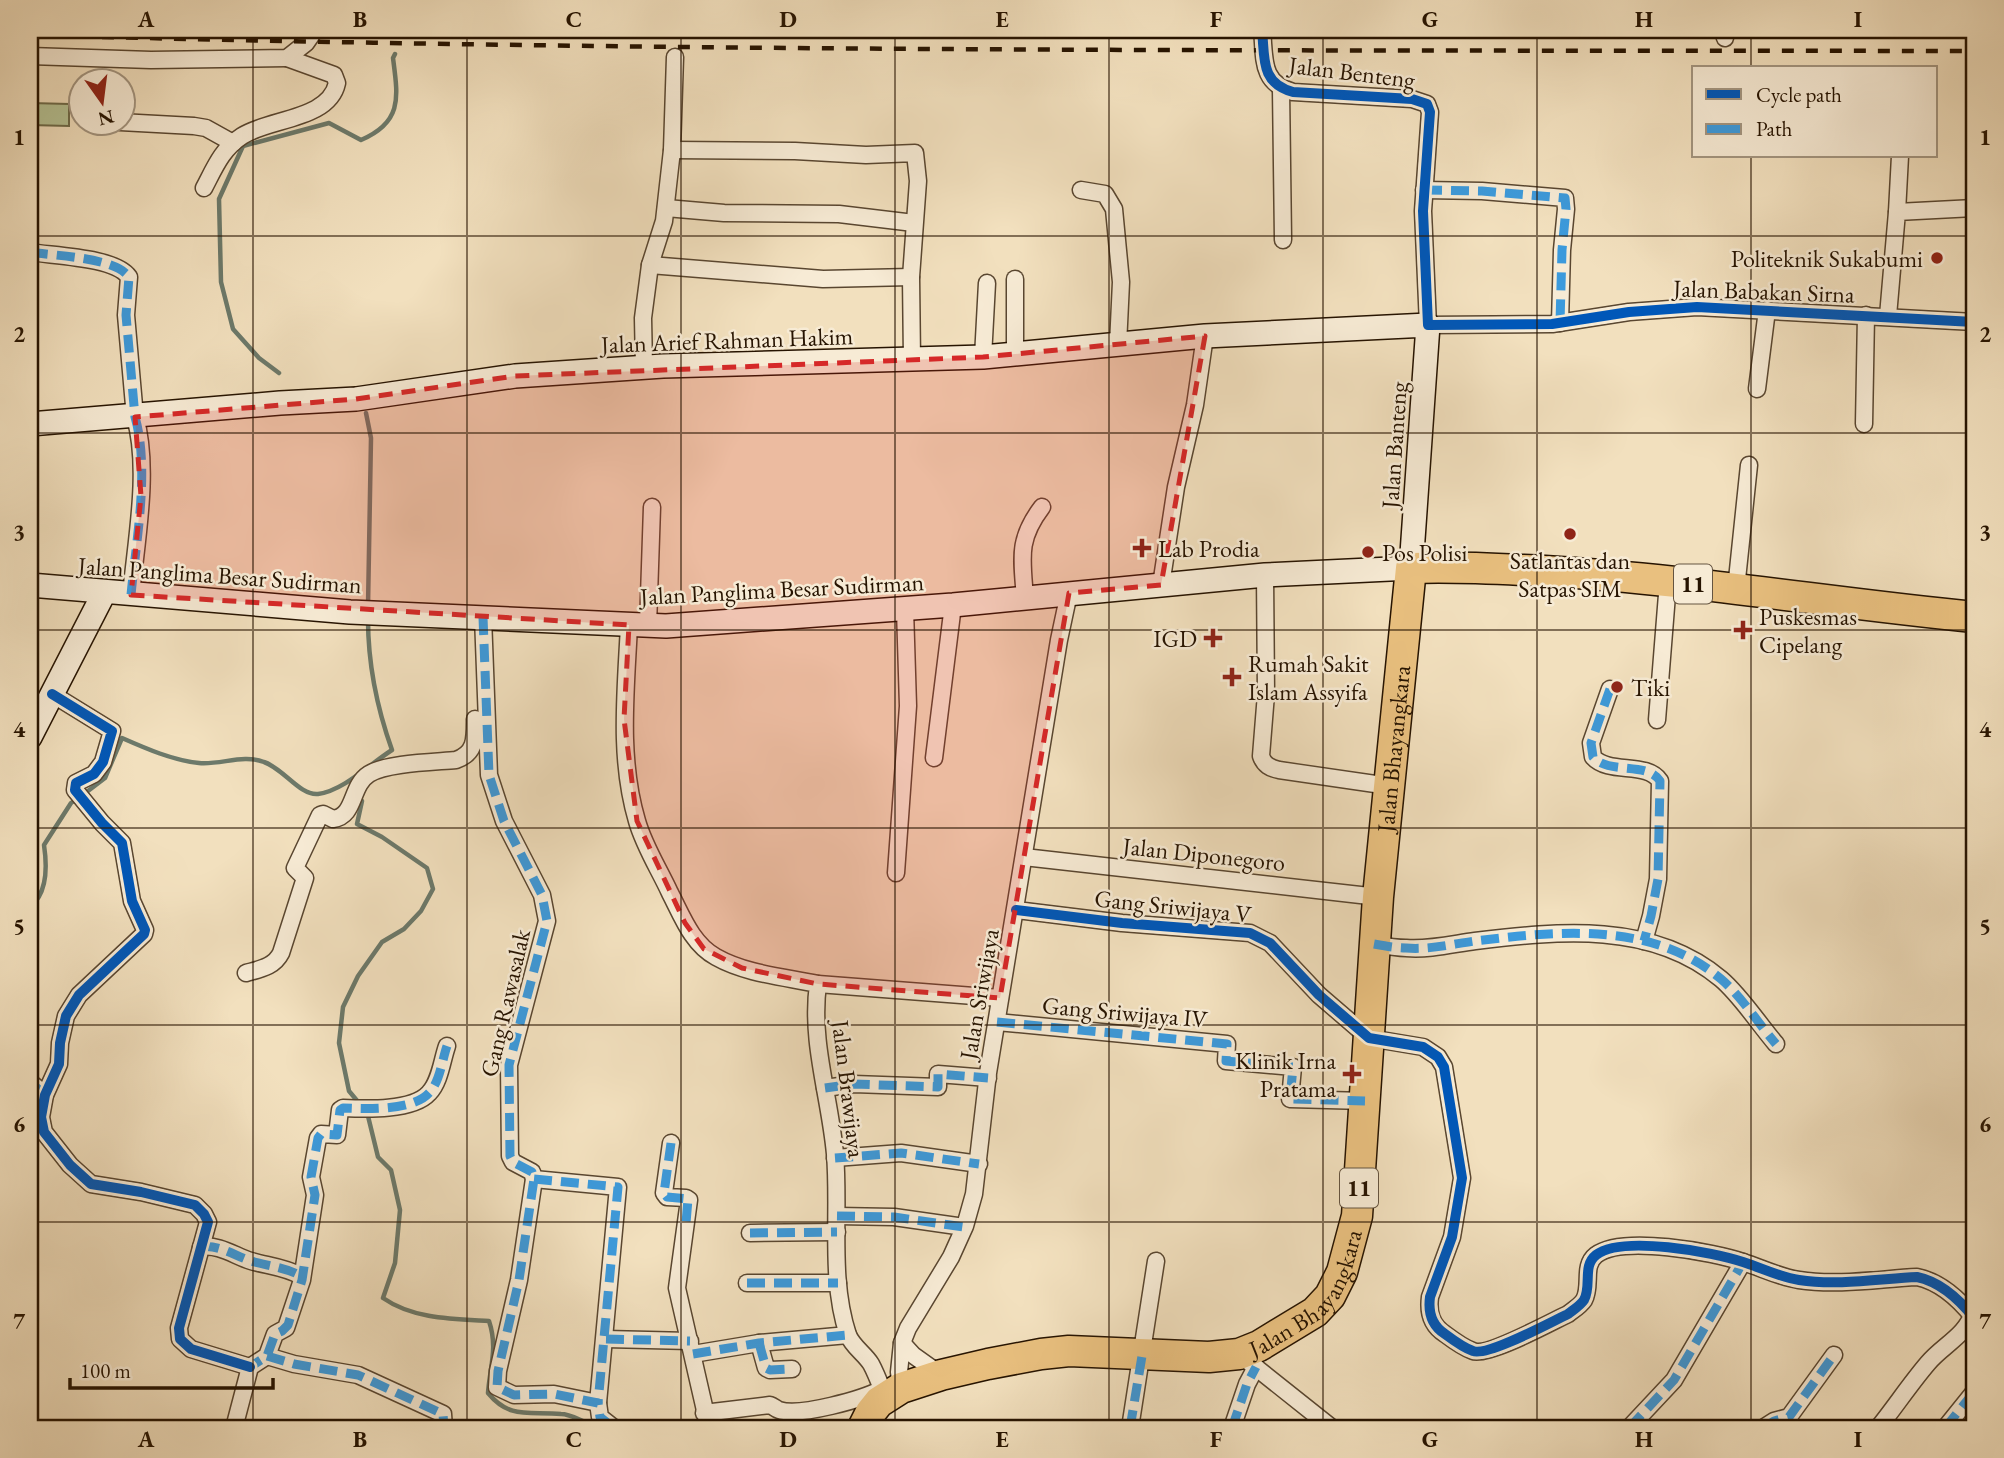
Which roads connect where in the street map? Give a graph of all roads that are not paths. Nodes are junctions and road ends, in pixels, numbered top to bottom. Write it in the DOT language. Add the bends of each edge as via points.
graph roads {
  1 [pos="315,30"];
  2 [pos="1262,30"];
  3 [pos="30,56"];
  4 [pos="675,57"];
  5 [pos="287,58"];
  6 [pos="1281,89"];
  7 [pos="136,123"];
  8 [pos="233,143"];
  9 [pos="672,150"];
  10 [pos="1900,158"];
  11 [pos="204,188"];
  12 [pos="1081,190"];
  13 [pos="1424,190"];
  14 [pos="666,208"];
  15 [pos="1974,208"];
  16 [pos="1897,212"];
  17 [pos="914,223"];
  18 [pos="1283,240"];
  19 [pos="30,253"];
  20 [pos="650,265"];
  21 [pos="911,277"];
  22 [pos="1015,279"];
  23 [pos="987,283"];
  24 [pos="1767,310"];
  25 [pos="1866,315"];
  26 [pos="1888,316"];
  27 [pos="1974,322"];
  28 [pos="1560,323"];
  29 [pos="1428,325"];
  30 [pos="1205,336"];
  31 [pos="1118,345"];
  32 [pos="1015,354"];
  33 [pos="983,357"];
  34 [pos="912,360"];
  35 [pos="644,367"];
  36 [pos="1757,389"];
  37 [pos="135,416"];
  38 [pos="30,424"];
  39 [pos="1864,424"];
  40 [pos="1749,465"];
  41 [pos="652,507"];
  42 [pos="1042,507"];
  43 [pos="1411,568"];
  44 [pos="1265,575"];
  45 [pos="1668,582"];
  46 [pos="30,585"];
  47 [pos="1161,585"];
  48 [pos="1736,589"];
  49 [pos="104,593"];
  50 [pos="1069,593"];
  51 [pos="131,595"];
  52 [pos="1025,598"];
  53 [pos="953,605"];
  54 [pos="905,609"];
  55 [pos="483,617"];
  56 [pos="1974,617"];
  57 [pos="639,625"];
  58 [pos="484,687"];
  59 [pos="1610,689"];
  60 [pos="52,694"];
  61 [pos="1657,720"];
  62 [pos="30,737"];
  63 [pos="934,758"];
  64 [pos="1389,786"];
  65 [pos="1024,857"];
  66 [pos="896,873"];
  67 [pos="1378,897"];
  68 [pos="1016,910"];
  69 [pos="1644,941"];
  70 [pos="1374,944"];
  71 [pos="246,974"];
  72 [pos="818,984"];
  73 [pos="1000,998"];
  74 [pos="997,1022"];
  75 [pos="1369,1038"];
  76 [pos="1776,1044"];
  77 [pos="446,1046"];
  78 [pos="988,1078"];
  79 [pos="30,1082"];
  80 [pos="825,1088"];
  81 [pos="1365,1101"];
  82 [pos="43,1103"];
  83 [pos="30,1123"];
  84 [pos="671,1143"];
  85 [pos="835,1158"];
  86 [pos="979,1164"];
  87 [pos="534,1179"];
  88 [pos="837,1224"];
  89 [pos="964,1227"];
  90 [pos="750,1233"];
  91 [pos="201,1247"];
  92 [pos="1156,1261"];
  93 [pos="1743,1262"];
  94 [pos="301,1276"];
  95 [pos="747,1283"];
  96 [pos="838,1283"];
  97 [pos="1972,1317"];
  98 [pos="848,1335"];
  99 [pos="606,1339"];
  100 [pos="759,1343"];
  101 [pos="901,1347"];
  102 [pos="692,1348"];
  103 [pos="1834,1355"];
  104 [pos="267,1356"];
  105 [pos="1142,1356"];
  106 [pos="1247,1360"];
  107 [pos="871,1364"];
  108 [pos="250,1367"];
  109 [pos="792,1369"];
  110 [pos="941,1375"];
  111 [pos="890,1392"];
  112 [pos="1974,1392"];
  113 [pos="598,1403"];
  114 [pos="707,1421"];
  115 [pos="234,1428"];
  116 [pos="444,1428"];
  117 [pos="614,1428"];
  118 [pos="863,1428"];
  119 [pos="1130,1428"];
  120 [pos="1232,1428"];
  121 [pos="1332,1428"];
  122 [pos="1629,1428"];
  123 [pos="1763,1428"];
  124 [pos="1878,1428"];
  125 [pos="1945,1428"];
  1 -- 5 [label="street"];
  2 -- 6 [label="street, Jalan Benteng" via="1265,68"];
  3 -- 5 [label="street"];
  4 -- 9 [label="street"];
  5 -- 8 [label="street" via="334,75 337,83 331,99 322,107 253,130"];
  6 -- 13 [label="street, Jalan Benteng" via="1427,104"];
  6 -- 18 [label="street"];
  7 -- 8 [label="street" via="206,128"];
  8 -- 11 [label="street" via="219,158"];
  9 -- 14 [label="street"];
  9 -- 17 [label="street" via="915,153"];
  10 -- 16 [label="street"];
  12 -- 31 [label="street" via="1105,194 1114,209 1121,282"];
  13 -- 28 [label="street" via="1565,198"];
  13 -- 29 [label="street, Jalan Benteng"];
  14 -- 17 [label="street" via="839,214"];
  14 -- 20 [label="street"];
  15 -- 16 [label="street"];
  16 -- 26 [label="street"];
  17 -- 21 [label="street"];
  19 -- 37 [label="street" via="107,263 129,277 126,315"];
  20 -- 21 [label="street" via="823,279"];
  20 -- 35 [label="street" via="643,318"];
  21 -- 34 [label="street"];
  22 -- 32 [label="street"];
  23 -- 33 [label="street"];
  24 -- 25 [label="street, Jalan Babakan Sirna"];
  24 -- 28 [label="street, Jalan Babakan Sirna" via="1666,308"];
  24 -- 36 [label="street"];
  25 -- 26 [label="street, Jalan Babakan Sirna"];
  25 -- 39 [label="street"];
  26 -- 27 [label="street, Jalan Babakan Sirna"];
  28 -- 29 [label="street, Jalan Babakan Sirna"];
  29 -- 30 [label="main road, Jalan Arief Rahman Hakim"];
  29 -- 43 [label="main road, Jalan Banteng"];
  30 -- 31 [label="main road, Jalan Arief Rahman Hakim"];
  30 -- 47 [label="street"];
  31 -- 32 [label="main road, Jalan Arief Rahman Hakim"];
  32 -- 33 [label="main road, Jalan Arief Rahman Hakim"];
  33 -- 34 [label="main road, Jalan Arief Rahman Hakim"];
  34 -- 35 [label="main road, Jalan Arief Rahman Hakim"];
  35 -- 37 [label="main road, Jalan Arief Rahman Hakim" via="515,376 356,399"];
  37 -- 38 [label="main road, Jalan Arief Rahman Hakim"];
  37 -- 51 [label="street" via="141,496"];
  40 -- 48 [label="street"];
  41 -- 57 [label="street"];
  42 -- 52 [label="street" via="1022,544"];
  43 -- 44 [label="main road, Jalan Panglima Besar Sudirman"];
  43 -- 45 [label="highway, 11" via="1600,574"];
  43 -- 64 [label="highway, Jalan Bhayangkara / 11"];
  44 -- 47 [label="main road, Jalan Panglima Besar Sudirman"];
  44 -- 64 [label="street" via="1262,761 1279,770"];
  45 -- 48 [label="highway, 11"];
  45 -- 61 [label="street"];
  46 -- 49 [label="main road, Jalan Panglima Besar Sudirman"];
  47 -- 50 [label="main road, Jalan Panglima Besar Sudirman"];
  48 -- 56 [label="highway, 11"];
  49 -- 51 [label="main road, Jalan Panglima Besar Sudirman"];
  49 -- 60 [label="main road"];
  50 -- 52 [label="main road, Jalan Panglima Besar Sudirman"];
  50 -- 65 [label="street, Jalan Sriwijaya"];
  51 -- 55 [label="main road, Jalan Panglima Besar Sudirman"];
  52 -- 53 [label="main road, Jalan Panglima Besar Sudirman"];
  53 -- 54 [label="main road, Jalan Panglima Besar Sudirman"];
  53 -- 63 [label="street"];
  54 -- 57 [label="main road, Jalan Panglima Besar Sudirman"];
  54 -- 66 [label="street" via="908,706"];
  55 -- 57 [label="main road, Jalan Panglima Besar Sudirman"];
  55 -- 58 [label="street, Gang Rawasalak"];
  57 -- 72 [label="street" via="624,719 631,795 646,844 685,923 704,949 725,962"];
  58 -- 71 [label="street" via="477,697 475,742 463,758 370,773 343,815 333,819 320,815 295,868 305,877 281,953 269,966"];
  58 -- 87 [label="street, Gang Rawasalak" via="486,757 494,794 538,884 546,912 546,930 508,1079 510,1156 532,1172"];
  59 -- 69 [label="street" via="1591,743 1593,757 1605,765 1652,774 1660,781 1658,879"];
  60 -- 62 [label="main road"];
  60 -- 82 [label="street" via="112,731 103,762 94,774 76,783 75,790 122,843 132,901 145,930 71,1007 60,1043 60,1064"];
  64 -- 67 [label="highway, Jalan Bhayangkara / 11"];
  65 -- 67 [label="street, Jalan Diponegoro"];
  65 -- 68 [label="street, Jalan Sriwijaya"];
  67 -- 70 [label="highway, Jalan Bhayangkara / 11"];
  68 -- 73 [label="street, Jalan Sriwijaya"];
  68 -- 75 [label="street, Gang Sriwijaya V" via="1261,936"];
  69 -- 70 [label="street" via="1620,935 1540,933 1416,948"];
  69 -- 76 [label="street" via="1677,950 1723,980"];
  70 -- 75 [label="highway, Jalan Bhayangkara / 11"];
  72 -- 73 [label="street"];
  72 -- 80 [label="street, Jalan Brawijaya" via="816,1028"];
  73 -- 74 [label="street, Jalan Sriwijaya"];
  74 -- 78 [label="street, Jalan Sriwijaya"];
  74 -- 81 [label="street, Gang Sriwijaya IV" via="1227,1044 1226,1060 1293,1068 1290,1099"];
  75 -- 81 [label="highway, Jalan Bhayangkara / 11"];
  75 -- 93 [label="street" via="1423,1047 1444,1067 1462,1178 1452,1237 1430,1297 1430,1317 1442,1332 1473,1352 1491,1350 1576,1308 1584,1300 1589,1263 1605,1250 1648,1245"];
  77 -- 94 [label="street" via="436,1083 422,1099 388,1108 343,1108 337,1136 321,1134 318,1138 312,1177 315,1195"];
  78 -- 80 [label="street" via="938,1074 938,1087 864,1084"];
  78 -- 86 [label="street, Jalan Sriwijaya"];
  79 -- 82 [label="street"];
  80 -- 85 [label="street, Jalan Brawijaya"];
  81 -- 106 [label="highway, Jalan Bhayangkara / 11" via="1357,1216 1342,1272 1315,1312 1259,1346"];
  82 -- 83 [label="street"];
  82 -- 91 [label="street" via="41,1124 82,1178 91,1184 195,1205 208,1222"];
  84 -- 102 [label="street" via="664,1193 689,1200 677,1288"];
  85 -- 86 [label="street" via="901,1153"];
  85 -- 88 [label="street, Jalan Brawijaya"];
  86 -- 89 [label="street, Jalan Sriwijaya"];
  87 -- 99 [label="street" via="618,1187"];
  87 -- 113 [label="street" via="497,1387 514,1395 554,1394"];
  88 -- 89 [label="street" via="894,1217"];
  88 -- 90 [label="street"];
  88 -- 96 [label="street, Jalan Brawijaya"];
  89 -- 101 [label="street, Jalan Sriwijaya"];
  91 -- 94 [label="street"];
  91 -- 108 [label="street" via="180,1339 191,1349"];
  92 -- 105 [label="street"];
  93 -- 97 [label="street" via="1800,1280 1931,1280 1954,1296"];
  93 -- 122 [label="street" via="1674,1380"];
  94 -- 104 [label="street" via="288,1325 275,1334"];
  95 -- 96 [label="street"];
  96 -- 98 [label="street, Jalan Brawijaya"];
  97 -- 124 [label="street" via="1929,1361"];
  98 -- 100 [label="street"];
  98 -- 107 [label="street, Jalan Brawijaya"];
  99 -- 102 [label="street"];
  99 -- 113 [label="street"];
  100 -- 102 [label="street"];
  100 -- 109 [label="street" via="766,1368"];
  101 -- 107 [label="street" via="892,1360"];
  101 -- 110 [label="street"];
  101 -- 111 [label="street, Jalan Sriwijaya" via="899,1372"];
  102 -- 114 [label="street"];
  103 -- 123 [label="street" via="1790,1417"];
  104 -- 108 [label="street"];
  104 -- 116 [label="street" via="358,1375 443,1414"];
  105 -- 106 [label="highway, Jalan Bhayangkara / 11"];
  105 -- 110 [label="highway, Jalan Bhayangkara / 11" via="1055,1352"];
  105 -- 119 [label="street"];
  106 -- 120 [label="street" via="1247,1384"];
  106 -- 121 [label="street"];
  107 -- 111 [label="street, Jalan Brawijaya"];
  108 -- 115 [label="street"];
  110 -- 111 [label="highway, Jalan Bhayangkara / 11"];
  111 -- 114 [label="street" via="805,1410 777,1410 770,1405"];
  111 -- 118 [label="highway"];
  112 -- 125 [label="street"];
  113 -- 117 [label="street" via="600,1417"];
}
